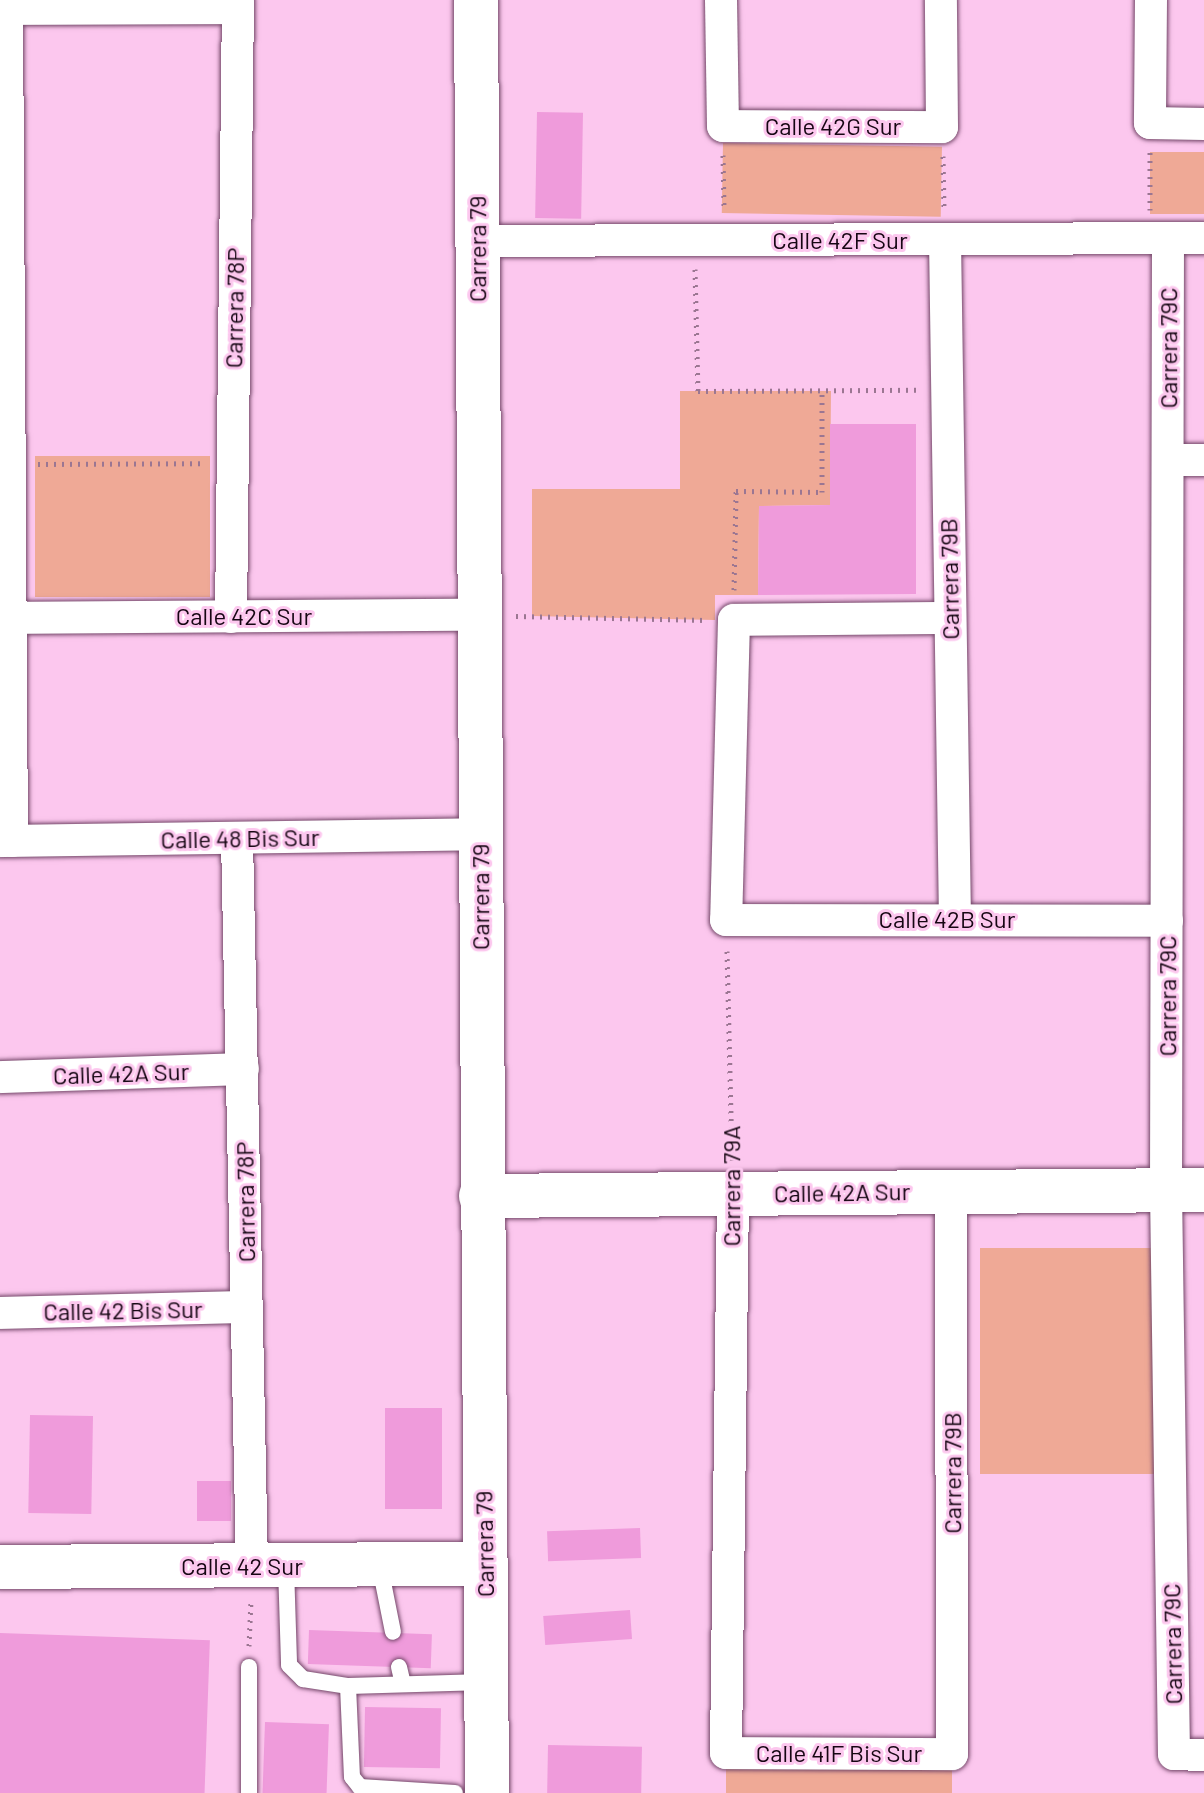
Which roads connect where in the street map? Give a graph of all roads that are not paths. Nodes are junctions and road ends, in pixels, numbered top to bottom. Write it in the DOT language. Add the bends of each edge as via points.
graph roads {
  1 [pos="476,0"];
  2 [pos="721,0"];
  3 [pos="941,0"];
  4 [pos="1151,0"];
  5 [pos="238,4"];
  6 [pos="3,9"];
  7 [pos="1204,124"];
  8 [pos="1158,238"];
  9 [pos="1204,238"];
  10 [pos="945,239"];
  11 [pos="477,241"];
  12 [pos="1168,460"];
  13 [pos="1204,460"];
  14 [pos="497,615"];
  15 [pos="231,617"];
  16 [pos="10,618"];
  17 [pos="950,618"];
  18 [pos="479,834"];
  19 [pos="237,838"];
  20 [pos="6,841"];
  21 [pos="955,918"];
  22 [pos="1167,921"];
  23 [pos="243,1069"];
  24 [pos="0,1077"];
  25 [pos="1185,1190"];
  26 [pos="951,1191"];
  27 [pos="733,1194"];
  28 [pos="481,1196"];
  29 [pos="247,1307"];
  30 [pos="0,1313"];
  31 [pos="484,1564"];
  32 [pos="379,1565"];
  33 [pos="0,1567"];
  34 [pos="263,1576"];
  35 [pos="393,1632"];
  36 [pos="249,1667"];
  37 [pos="399,1667"];
  38 [pos="485,1682"];
  39 [pos="403,1684"];
  40 [pos="348,1686"];
  41 [pos="726,1753"];
  42 [pos="952,1754"];
  43 [pos="1189,1754"];
  44 [pos="249,1793"];
  45 [pos="455,1793"];
  46 [pos="487,1793"];
  1 -- 11 [label="street, Carrera 79"];
  2 -- 3 [label="street, Calle 42G Sur" via="723,126 942,127"];
  4 -- 7 [label="street" via="1150,123"];
  5 -- 6 [label="street"];
  5 -- 15 [label="street, Carrera 78P"];
  6 -- 16 [label="street"];
  8 -- 9 [label="street, Calle 42F Sur"];
  8 -- 10 [label="street, Calle 42F Sur"];
  8 -- 12 [label="street, Carrera 79C"];
  10 -- 11 [label="street, Calle 42F Sur"];
  10 -- 17 [label="street, Carrera 79B"];
  11 -- 14 [label="street, Carrera 79"];
  12 -- 13 [label="street"];
  12 -- 22 [label="street, Carrera 79C"];
  14 -- 15 [label="street, Calle 42C Sur"];
  14 -- 18 [label="street, Carrera 79"];
  15 -- 16 [label="street, Calle 42C Sur"];
  16 -- 20 [label="street"];
  17 -- 21 [label="street, Carrera 79B"];
  17 -- 21 [label="street, Calle 42B Sur" via="734,620 726,920"];
  18 -- 19 [label="street, Calle 48 Bis Sur"];
  18 -- 28 [label="street, Carrera 79"];
  19 -- 20 [label="street, Calle 48 Bis Sur"];
  19 -- 23 [label="street, Carrera 78P"];
  21 -- 22 [label="street, Calle 42B Sur"];
  22 -- 25 [label="street, Carrera 79C"];
  23 -- 24 [label="street, Calle 42A Sur"];
  23 -- 29 [label="street, Carrera 78P"];
  25 -- 26 [label="street, Calle 42A Sur"];
  25 -- 43 [label="street, Carrera 79C"];
  26 -- 27 [label="street, Calle 42A Sur"];
  26 -- 42 [label="street, Carrera 79B"];
  27 -- 28 [label="street, Calle 42A Sur"];
  27 -- 41 [label="street, Carrera 79A"];
  28 -- 31 [label="street, Carrera 79"];
  29 -- 30 [label="street, Calle 42 Bis Sur"];
  29 -- 34 [label="street, Carrera 78P"];
  31 -- 32 [label="street, Calle 42 Sur"];
  31 -- 38 [label="street, Carrera 79"];
  32 -- 34 [label="street, Calle 42 Sur"];
  32 -- 35 [label="lane"];
  33 -- 34 [label="street, Calle 42 Sur"];
  34 -- 40 [label="lane" via="289,1665 303,1679"];
  36 -- 44 [label="lane"];
  37 -- 39 [label="lane"];
  38 -- 39 [label="lane"];
  38 -- 46 [label="street, Carrera 79"];
  39 -- 40 [label="lane"];
  40 -- 45 [label="lane" via="352,1777 360,1787"];
  41 -- 42 [label="street, Calle 41F Bis Sur"];
}
